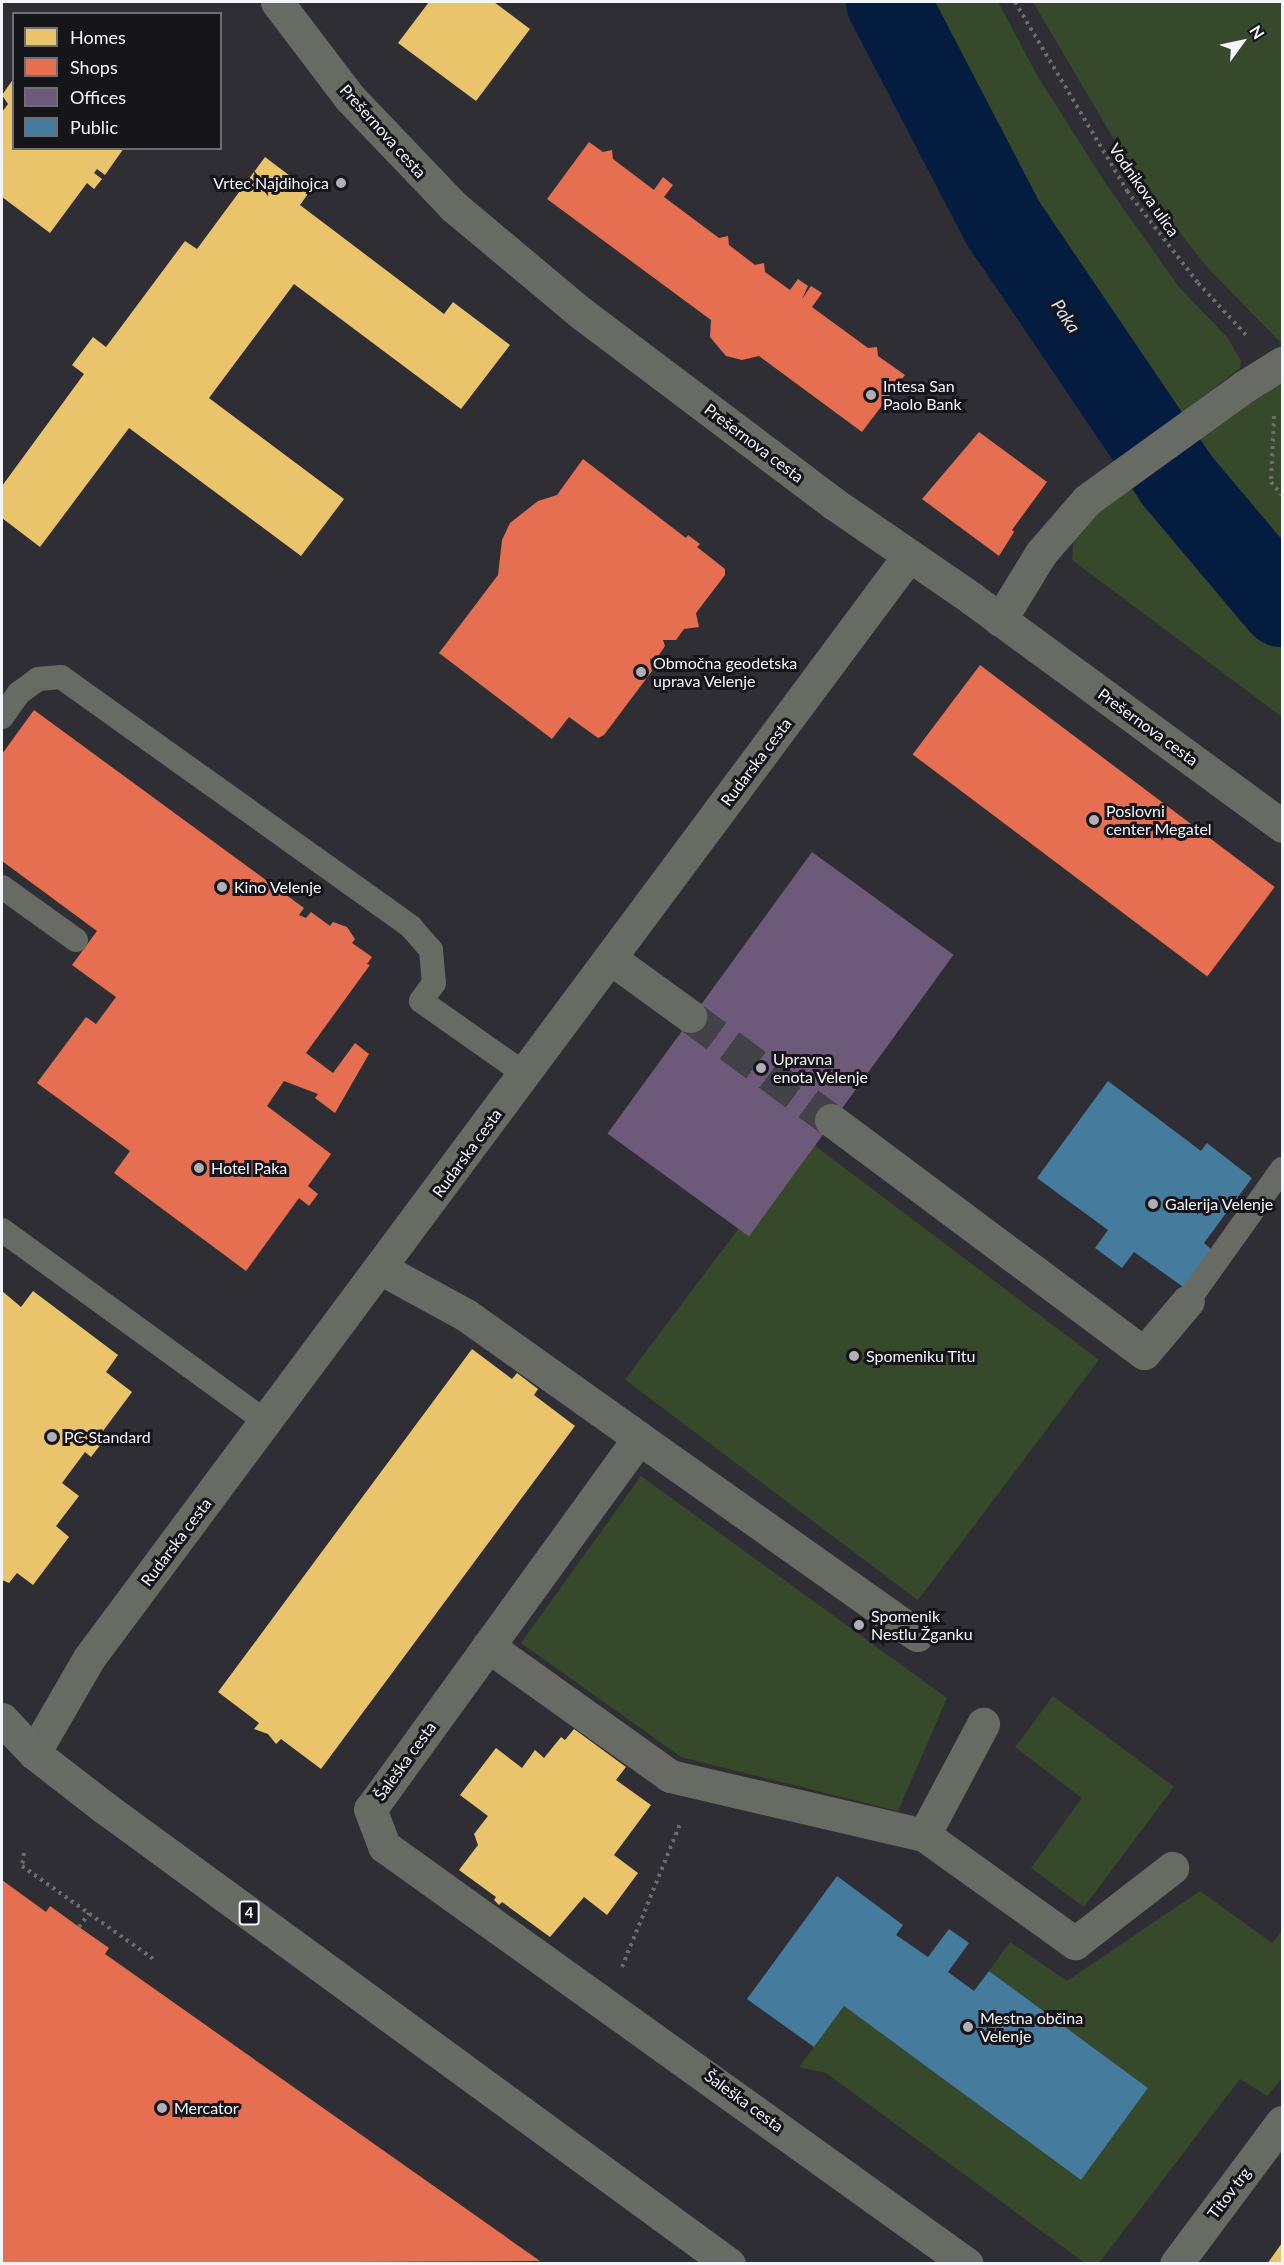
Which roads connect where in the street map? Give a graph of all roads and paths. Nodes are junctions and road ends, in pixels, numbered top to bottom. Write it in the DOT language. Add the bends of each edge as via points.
graph roads {
  1 [pos="277,2"];
  2 [pos="1015,2"];
  3 [pos="1279,365"];
  4 [pos="1282,495"];
  5 [pos="908,557"];
  6 [pos="1000,620"];
  7 [pos="2,717"];
  8 [pos="1282,826"];
  9 [pos="2,887"];
  10 [pos="76,940"];
  11 [pos="610,958"];
  12 [pos="690,1016"];
  13 [pos="525,1074"];
  14 [pos="831,1120"];
  15 [pos="1282,1169"];
  16 [pos="2,1230"];
  17 [pos="380,1268"];
  18 [pos="1188,1301"];
  19 [pos="265,1421"];
  20 [pos="639,1438"];
  21 [pos="917,1635"];
  22 [pos="488,1646"];
  23 [pos="2,1719"];
  24 [pos="983,1724"];
  25 [pos="2,1739"];
  26 [pos="34,1753"];
  27 [pos="697,1782"];
  28 [pos="924,1836"];
  29 [pos="24,1852"];
  30 [pos="1172,1868"];
  31 [pos="89,1912"];
  32 [pos="79,1926"];
  33 [pos="155,1960"];
  34 [pos="607,2003"];
  35 [pos="1282,2122"];
  36 [pos="729,2264"];
  37 [pos="967,2264"];
  38 [pos="1176,2264"];
  1 -- 5 [label="street, Prešernova cesta" via="350,97 453,206 581,313"];
  2 -- 3 [label="path, Vodnikova ulica" via="1127,191 1198,283"];
  3 -- 4 [label="path" via="1271,482"];
  3 -- 6 [label="street" via="1087,500 1041,553"];
  5 -- 6 [label="street, Prešernova cesta"];
  5 -- 11 [label="street, Rudarska cesta"];
  6 -- 8 [label="street, Prešernova cesta"];
  7 -- 13 [label="lane" via="19,693 38,679 61,677 411,927 431,950 434,983 421,1001"];
  9 -- 10 [label="lane"];
  11 -- 12 [label="street"];
  11 -- 13 [label="street, Rudarska cesta"];
  13 -- 17 [label="street, Rudarska cesta"];
  14 -- 18 [label="street" via="1144,1353"];
  15 -- 18 [label="lane"];
  16 -- 19 [label="lane"];
  17 -- 19 [label="street, Rudarska cesta"];
  17 -- 20 [label="street" via="466,1315"];
  19 -- 26 [label="street, Rudarska cesta" via="89,1658"];
  20 -- 21 [label="street"];
  20 -- 22 [label="street, Šaleška cesta"];
  22 -- 27 [label="street" via="670,1776"];
  22 -- 34 [label="street, Šaleška cesta" via="370,1809 384,1846"];
  23 -- 26 [label="main road, 4"];
  24 -- 28 [label="street"];
  25 -- 26 [label="main road"];
  26 -- 36 [label="main road, 4"];
  27 -- 28 [label="street"];
  27 -- 34 [label="path"];
  28 -- 30 [label="street" via="1075,1943"];
  29 -- 31 [label="path" via="22,1866"];
  31 -- 32 [label="path"];
  31 -- 33 [label="path"];
  34 -- 37 [label="street, Šaleška cesta"];
  35 -- 38 [label="street, Titov trg"];
}
